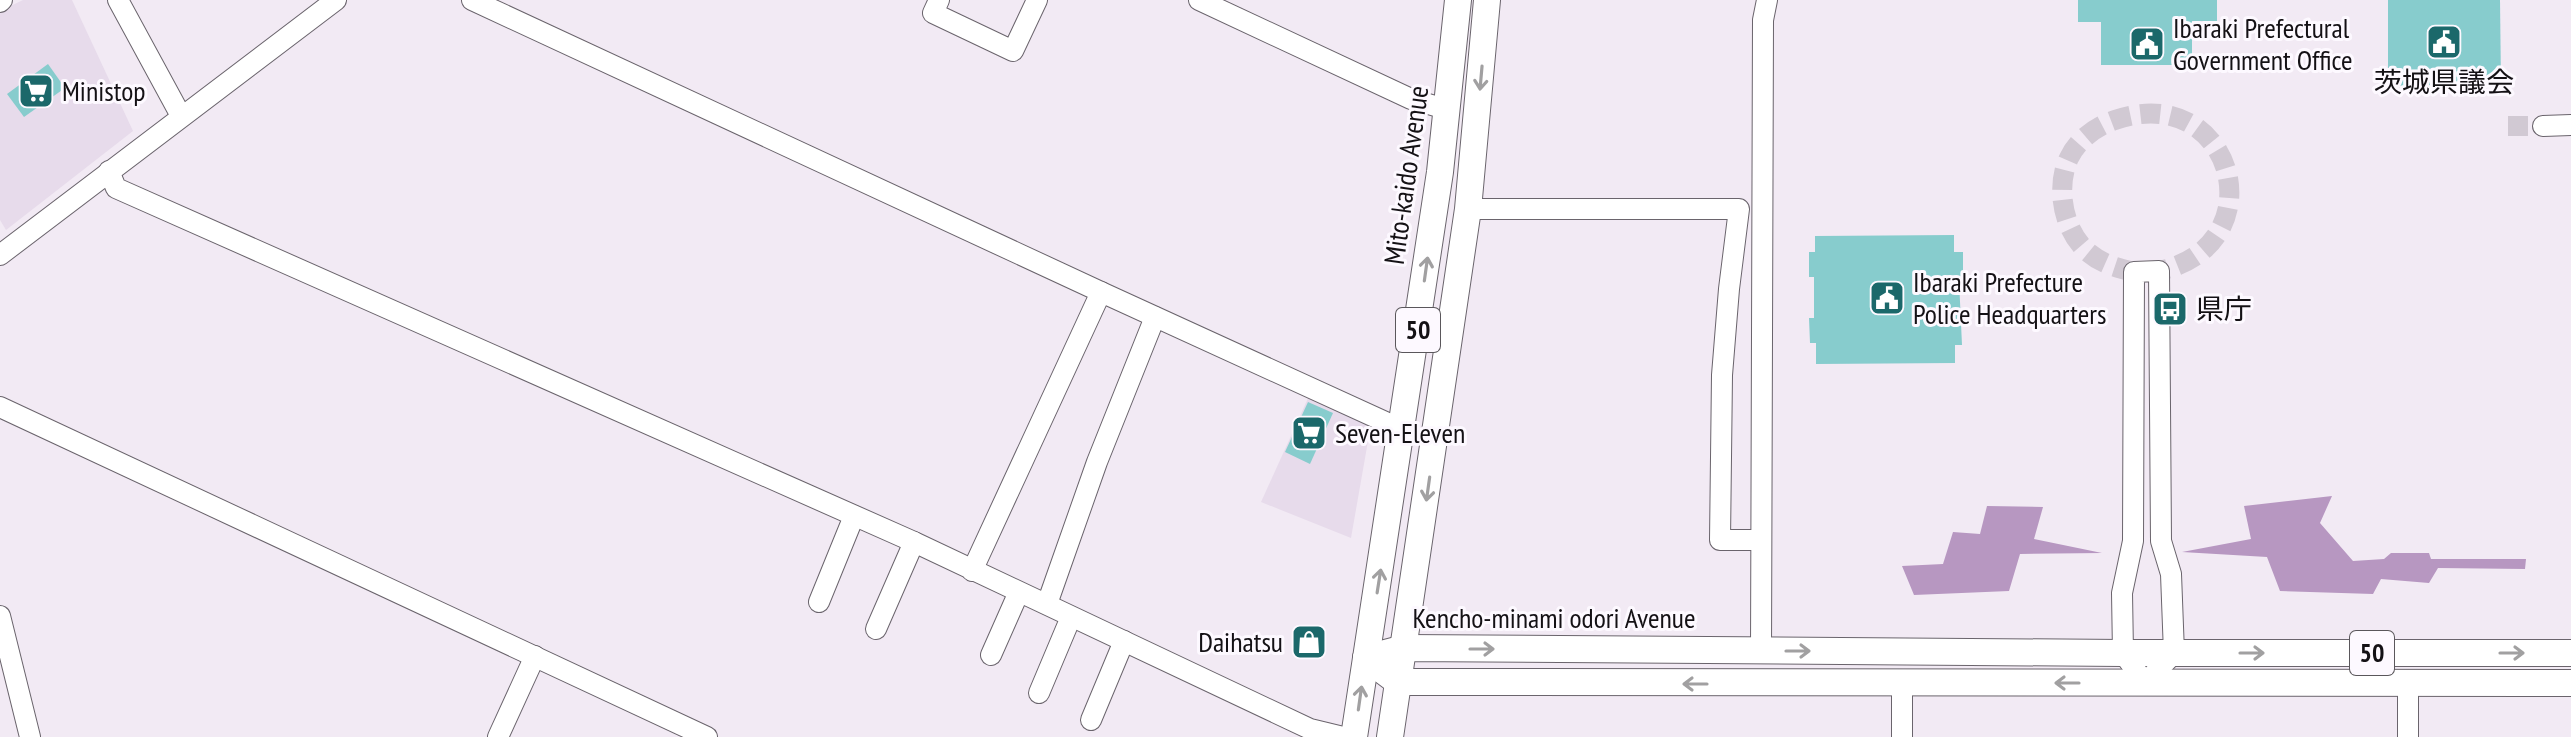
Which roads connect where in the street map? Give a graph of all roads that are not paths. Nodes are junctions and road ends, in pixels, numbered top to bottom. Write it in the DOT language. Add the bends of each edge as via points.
graph roads {
  1 [pos="118,0"];
  2 [pos="336,0"];
  3 [pos="472,0"];
  4 [pos="939,0"];
  5 [pos="1037,0"];
  6 [pos="1199,0"];
  7 [pos="1458,0"];
  8 [pos="1487,0"];
  9 [pos="1767,0"];
  10 [pos="1449,110"];
  11 [pos="181,116"];
  12 [pos="2571,125"];
  13 [pos="2543,126"];
  14 [pos="1444,145"];
  15 [pos="1474,151"];
  16 [pos="109,171"];
  17 [pos="1468,209"];
  18 [pos="0,255"];
  19 [pos="1101,292"];
  20 [pos="1155,317"];
  21 [pos="0,407"];
  22 [pos="1403,430"];
  23 [pos="854,516"];
  24 [pos="1760,540"];
  25 [pos="2133,541"];
  26 [pos="2161,541"];
  27 [pos="914,542"];
  28 [pos="972,571"];
  29 [pos="1018,594"];
  30 [pos="819,602"];
  31 [pos="1047,604"];
  32 [pos="0,616"];
  33 [pos="1071,617"];
  34 [pos="876,629"];
  35 [pos="1124,641"];
  36 [pos="1404,648"];
  37 [pos="1761,651"];
  38 [pos="2123,653"];
  39 [pos="2174,653"];
  40 [pos="2571,653"];
  41 [pos="991,655"];
  42 [pos="535,656"];
  43 [pos="1366,658"];
  44 [pos="1398,682"];
  45 [pos="1902,683"];
  46 [pos="2145,683"];
  47 [pos="2408,683"];
  48 [pos="2571,683"];
  49 [pos="1039,693"];
  50 [pos="1091,720"];
  51 [pos="676,731"];
  52 [pos="30,737"];
  53 [pos="498,737"];
  54 [pos="707,737"];
  55 [pos="1343,737"];
  56 [pos="1354,737"];
  57 [pos="1390,737"];
  58 [pos="1902,737"];
  59 [pos="2408,737"];
  1 -- 11 [label="street"];
  2 -- 11 [label="street"];
  3 -- 19 [label="street"];
  4 -- 5 [label="street" via="933,13 1013,51"];
  6 -- 10 [label="street" via="1411,99"];
  7 -- 10 [label="main road, Mito-kaido Avenue / 50"];
  8 -- 15 [label="main road, 50, one-way"];
  9 -- 24 [label="street"];
  10 -- 14 [label="main road, Mito-kaido Avenue / 50"];
  11 -- 16 [label="street"];
  12 -- 13 [label="street"];
  14 -- 15 [label="main road"];
  22 -- 14 [label="main road, Mito-kaido Avenue / 50, one-way"];
  15 -- 17 [label="main road, 50"];
  16 -- 18 [label="street"];
  16 -- 23 [label="street" via="116,188"];
  17 -- 24 [label="street" via="1739,209 1722,375 1720,540"];
  17 -- 36 [label="main road, 50, one-way"];
  19 -- 20 [label="street"];
  19 -- 28 [label="street"];
  20 -- 22 [label="street"];
  20 -- 31 [label="street"];
  21 -- 42 [label="street"];
  43 -- 22 [label="main road, Mito-kaido Avenue / 50, one-way"];
  23 -- 27 [label="street"];
  23 -- 30 [label="street"];
  24 -- 37 [label="street"];
  25 -- 26 [label="street"];
  25 -- 26 [label="street" via="2134,272 2159,271"];
  25 -- 38 [label="street" via="2122,593"];
  26 -- 39 [label="street" via="2171,574"];
  27 -- 28 [label="street"];
  27 -- 34 [label="street"];
  28 -- 29 [label="street"];
  29 -- 31 [label="street"];
  29 -- 41 [label="street"];
  31 -- 33 [label="street"];
  32 -- 52 [label="street"];
  33 -- 35 [label="street"];
  33 -- 49 [label="street"];
  35 -- 50 [label="street"];
  35 -- 55 [label="street" via="1310,729"];
  36 -- 37 [label="main road, Kencho-minami odori Avenue / 50, one-way"];
  36 -- 43 [label="main road, Kencho-minami odori Avenue / 50"];
  36 -- 44 [label="main road, 50"];
  37 -- 38 [label="main road, Kencho-minami odori Avenue / 50, one-way"];
  38 -- 39 [label="main road, Kencho-minami odori Avenue / 50"];
  38 -- 46 [label="street"];
  39 -- 40 [label="main road, Kencho-minami odori Avenue / 50, one-way"];
  39 -- 46 [label="street"];
  42 -- 51 [label="street"];
  42 -- 53 [label="street"];
  43 -- 44 [label="main road"];
  56 -- 43 [label="main road, Mito-kaido Avenue / 50, one-way"];
  45 -- 44 [label="main road, 50, one-way"];
  44 -- 57 [label="main road, 50"];
  46 -- 45 [label="main road, 50, one-way"];
  45 -- 58 [label="street"];
  46 -- 47 [label="main road, 50"];
  47 -- 48 [label="main road, 50"];
  47 -- 59 [label="street"];
  51 -- 54 [label="street"];
}
